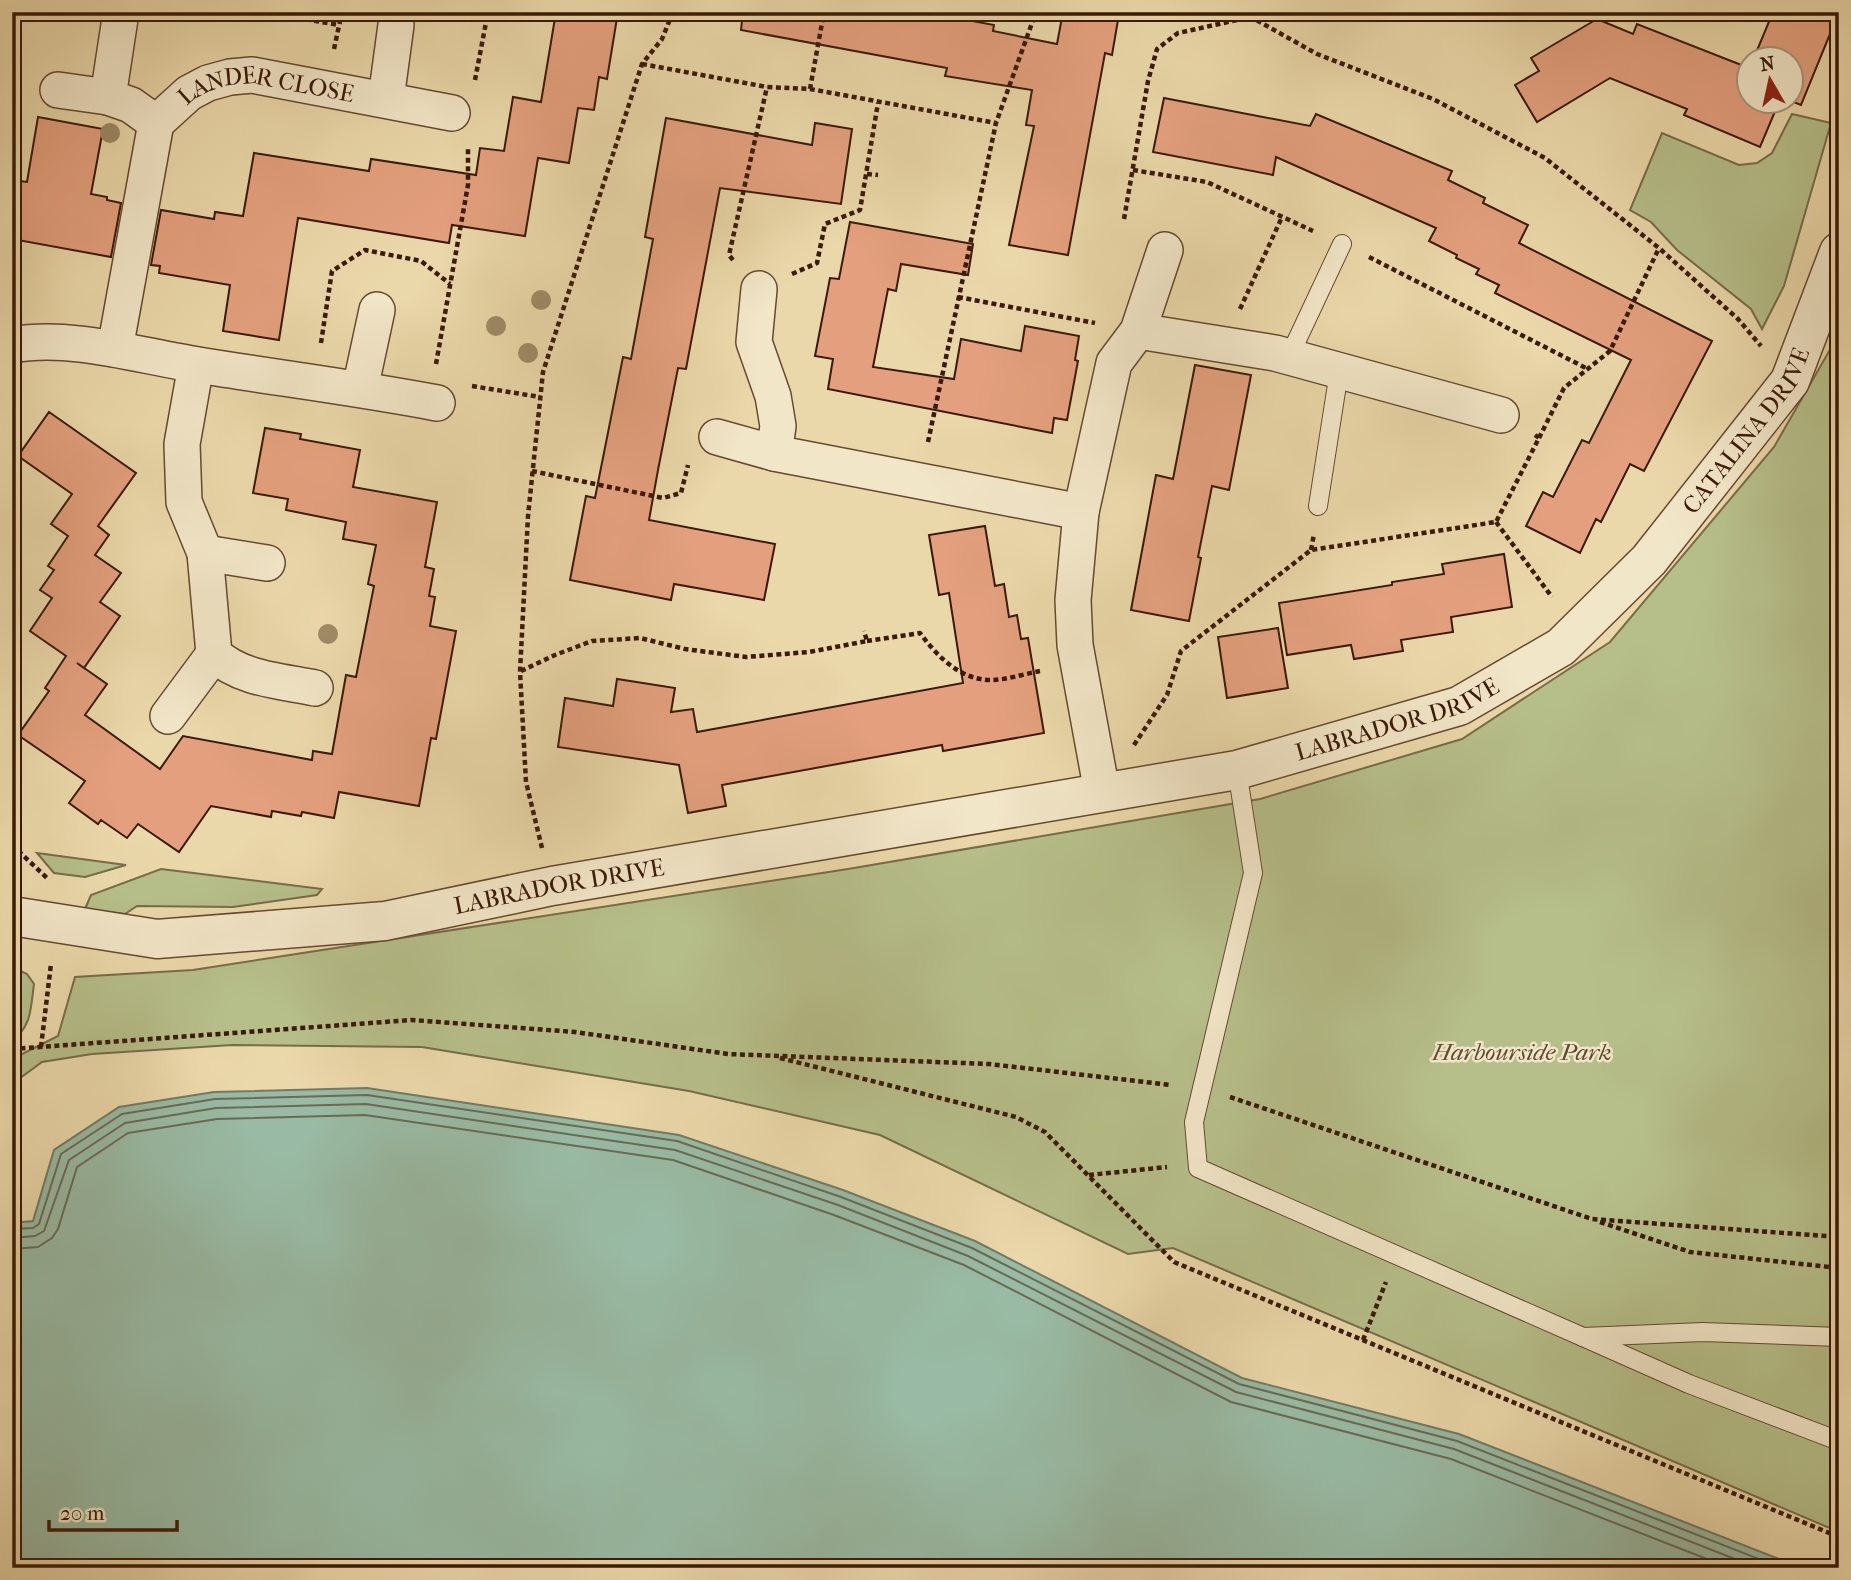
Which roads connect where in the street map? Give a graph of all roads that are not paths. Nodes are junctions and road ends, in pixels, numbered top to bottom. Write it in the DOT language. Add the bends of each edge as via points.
graph roads {
  1 [pos="121,12"];
  2 [pos="396,25"];
  3 [pos="58,90"];
  4 [pos="108,97"];
  5 [pos="386,99"];
  6 [pos="460,116"];
  7 [pos="156,123"];
  8 [pos="1342,244"];
  9 [pos="1165,250"];
  10 [pos="1839,252"];
  11 [pos="759,289"];
  12 [pos="377,310"];
  13 [pos="1138,331"];
  14 [pos="12,345"];
  15 [pos="115,349"];
  16 [pos="1289,357"];
  17 [pos="196,365"];
  18 [pos="1339,372"];
  19 [pos="360,389"];
  20 [pos="437,403"];
  21 [pos="1501,415"];
  22 [pos="704,447"];
  23 [pos="774,453"];
  24 [pos="1318,506"];
  25 [pos="1081,512"];
  26 [pos="205,553"];
  27 [pos="1649,560"];
  28 [pos="267,563"];
  29 [pos="214,654"];
  30 [pos="315,688"];
  31 [pos="168,716"];
  32 [pos="1237,770"];
  33 [pos="1102,792"];
  34 [pos="12,916"];
  35 [pos="1583,1337"];
  36 [pos="1839,1337"];
  37 [pos="1839,1441"];
  1 -- 4 [label="street"];
  2 -- 5 [label="street, LANDER CLOSE"];
  3 -- 4 [label="street, LANDER CLOSE"];
  4 -- 7 [label="street, LANDER CLOSE" via="131,105"];
  5 -- 6 [label="street, LANDER CLOSE"];
  5 -- 7 [label="street, LANDER CLOSE" via="252,75 230,77 188,93"];
  7 -- 15 [label="street, LANDER CLOSE"];
  8 -- 16 [label="lane"];
  9 -- 13 [label="street"];
  10 -- 27 [label="street, CATALINA DRIVE" via="1790,382"];
  11 -- 23 [label="street" via="754,342 773,396 778,426"];
  12 -- 19 [label="street"];
  13 -- 16 [label="street"];
  13 -- 25 [label="street" via="1114,363"];
  14 -- 15 [label="street" via="33,341"];
  15 -- 17 [label="street"];
  16 -- 18 [label="street"];
  17 -- 19 [label="street"];
  17 -- 26 [label="street" via="183,443 184,502"];
  18 -- 21 [label="street"];
  18 -- 24 [label="lane"];
  19 -- 20 [label="street"];
  22 -- 23 [label="street"];
  23 -- 25 [label="street"];
  25 -- 33 [label="street" via="1073,600 1075,645"];
  26 -- 28 [label="street"];
  26 -- 29 [label="street"];
  27 -- 32 [label="street, LABRADOR DRIVE" via="1561,647 1459,706"];
  29 -- 30 [label="street" via="246,674"];
  29 -- 31 [label="street"];
  32 -- 33 [label="street, LABRADOR DRIVE"];
  32 -- 35 [label="lane" via="1253,873 1194,1122 1198,1168"];
  33 -- 34 [label="street, LABRADOR DRIVE" via="552,886 385,920 157,939"];
  35 -- 36 [label="lane" via="1703,1332"];
  35 -- 37 [label="lane" via="1689,1384"];
}
